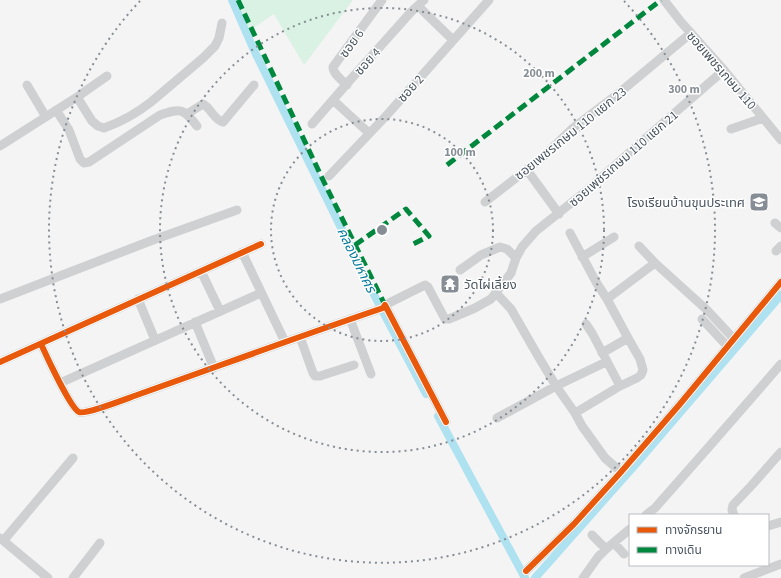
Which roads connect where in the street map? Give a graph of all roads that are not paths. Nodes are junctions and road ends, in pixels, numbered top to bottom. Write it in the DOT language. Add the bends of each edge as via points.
graph roads {
  1 [pos="382,0"];
  2 [pos="489,0"];
  3 [pos="664,0"];
  4 [pos="421,3"];
  5 [pos="222,23"];
  6 [pos="691,33"];
  7 [pos="453,40"];
  8 [pos="724,70"];
  9 [pos="107,76"];
  10 [pos="27,85"];
  11 [pos="254,85"];
  12 [pos="347,85"];
  13 [pos="77,97"];
  14 [pos="333,100"];
  15 [pos="56,110"];
  16 [pos="188,114"];
  17 [pos="46,116"];
  18 [pos="763,118"];
  19 [pos="312,124"];
  20 [pos="197,126"];
  21 [pos="731,129"];
  22 [pos="369,133"];
  23 [pos="780,136"];
  24 [pos="0,146"];
  25 [pos="527,170"];
  26 [pos="329,176"];
  27 [pos="485,202"];
  28 [pos="238,210"];
  29 [pos="558,214"];
  30 [pos="570,233"];
  31 [pos="614,237"];
  32 [pos="261,244"];
  33 [pos="639,246"];
  34 [pos="242,252"];
  35 [pos="582,257"];
  36 [pos="516,258"];
  37 [pos="655,263"];
  38 [pos="460,270"];
  39 [pos="201,271"];
  40 [pos="781,282"];
  41 [pos="261,293"];
  42 [pos="496,293"];
  43 [pos="607,298"];
  44 [pos="0,299"];
  45 [pos="138,299"];
  46 [pos="381,308"];
  47 [pos="220,311"];
  48 [pos="350,319"];
  49 [pos="702,319"];
  50 [pos="195,322"];
  51 [pos="586,324"];
  52 [pos="300,337"];
  53 [pos="628,338"];
  54 [pos="734,339"];
  55 [pos="155,340"];
  56 [pos="285,342"];
  57 [pos="41,344"];
  58 [pos="728,347"];
  59 [pos="602,353"];
  60 [pos="0,362"];
  61 [pos="606,362"];
  62 [pos="781,364"];
  63 [pos="354,365"];
  64 [pos="214,368"];
  65 [pos="371,374"];
  66 [pos="60,383"];
  67 [pos="556,386"];
  68 [pos="620,386"];
  69 [pos="575,413"];
  70 [pos="497,418"];
  71 [pos="446,422"];
  72 [pos="781,452"];
  73 [pos="73,458"];
  74 [pos="622,472"];
  75 [pos="647,514"];
  76 [pos="734,514"];
  77 [pos="781,522"];
  78 [pos="769,526"];
  79 [pos="629,530"];
  80 [pos="592,535"];
  81 [pos="2,539"];
  82 [pos="100,543"];
  83 [pos="610,546"];
  84 [pos="624,554"];
  85 [pos="781,564"];
  86 [pos="526,571"];
  87 [pos="48,578"];
  88 [pos="73,578"];
  89 [pos="583,578"];
  90 [pos="744,578"];
  1 -- 12 [label="street, ซอย 6" via="333,67"];
  2 -- 7 [label="street, ซอย 2"];
  3 -- 6 [label="street, ซอยเพชรเกษม 110"];
  4 -- 7 [label="street"];
  4 -- 12 [label="street, ซอย 4"];
  5 -- 13 [label="street" via="215,46 203,58 143,109 125,120 104,128 98,126"];
  6 -- 8 [label="street, ซอยเพชรเกษม 110"];
  6 -- 25 [label="street, ซอยเพชรเกษม 110 แยก 23" via="573,128"];
  7 -- 22 [label="street, ซอย 2"];
  8 -- 18 [label="street, ซอยเพชรเกษม 110"];
  8 -- 29 [label="street, ซอยเพชรเกษม 110 แยก 21"];
  9 -- 13 [label="street"];
  10 -- 17 [label="street"];
  11 -- 16 [label="street" via="223,122 203,104"];
  12 -- 14 [label="street, ซอย 4"];
  13 -- 15 [label="street"];
  14 -- 19 [label="street, ซอย 4"];
  14 -- 22 [label="street"];
  15 -- 16 [label="street" via="70,130 80,159 84,163 160,115 180,110"];
  15 -- 17 [label="street"];
  16 -- 20 [label="street"];
  17 -- 24 [label="street"];
  18 -- 21 [label="street"];
  18 -- 23 [label="street, ซอยเพชรเกษม 110"];
  22 -- 26 [label="street, ซอย 2"];
  25 -- 27 [label="street, ซอยเพชรเกษม 110 แยก 23"];
  25 -- 29 [label="street"];
  28 -- 44 [label="street"];
  29 -- 36 [label="street, ซอยเพชรเกษม 110 แยก 21" via="536,231"];
  30 -- 35 [label="street"];
  31 -- 35 [label="street"];
  32 -- 34 [label="street"];
  33 -- 37 [label="street"];
  34 -- 39 [label="street"];
  34 -- 41 [label="street"];
  35 -- 43 [label="street"];
  36 -- 38 [label="street" via="507,249 500,247 481,255"];
  36 -- 42 [label="street, ซอยเพชรเกษม 110 แยก 21" via="511,273"];
  37 -- 43 [label="street"];
  37 -- 54 [label="street" via="707,310"];
  39 -- 45 [label="street"];
  39 -- 47 [label="street"];
  40 -- 54 [label="street"];
  41 -- 47 [label="street"];
  41 -- 56 [label="street"];
  42 -- 46 [label="street, ซอยเพชรเกษม 110 แยก 21" via="475,308 449,319 445,319 425,285"];
  42 -- 67 [label="street" via="511,308"];
  43 -- 53 [label="street"];
  45 -- 55 [label="street"];
  45 -- 57 [label="street"];
  46 -- 48 [label="street"];
  46 -- 71 [label="street"];
  47 -- 50 [label="street"];
  48 -- 52 [label="street"];
  48 -- 65 [label="street"];
  49 -- 58 [label="street"];
  50 -- 55 [label="street"];
  50 -- 64 [label="street"];
  51 -- 59 [label="street"];
  52 -- 56 [label="street"];
  52 -- 63 [label="street" via="315,376"];
  53 -- 59 [label="street"];
  53 -- 68 [label="street" via="643,370 637,378"];
  54 -- 58 [label="street"];
  55 -- 66 [label="street"];
  56 -- 64 [label="street"];
  57 -- 60 [label="street"];
  57 -- 66 [label="street"];
  58 -- 74 [label="street"];
  59 -- 61 [label="street"];
  61 -- 67 [label="street"];
  61 -- 68 [label="street"];
  62 -- 75 [label="street"];
  64 -- 66 [label="street" via="82,413 74,408"];
  67 -- 69 [label="street"];
  67 -- 70 [label="street"];
  68 -- 69 [label="street"];
  69 -- 74 [label="street" via="605,458"];
  72 -- 76 [label="street" via="733,505"];
  73 -- 81 [label="street"];
  74 -- 86 [label="street"];
  77 -- 78 [label="street"];
  79 -- 83 [label="street"];
  80 -- 83 [label="street"];
  81 -- 87 [label="street"];
  82 -- 88 [label="street"];
  83 -- 84 [label="street"];
  83 -- 89 [label="street" via="598,557"];
  85 -- 90 [label="street"];
}
